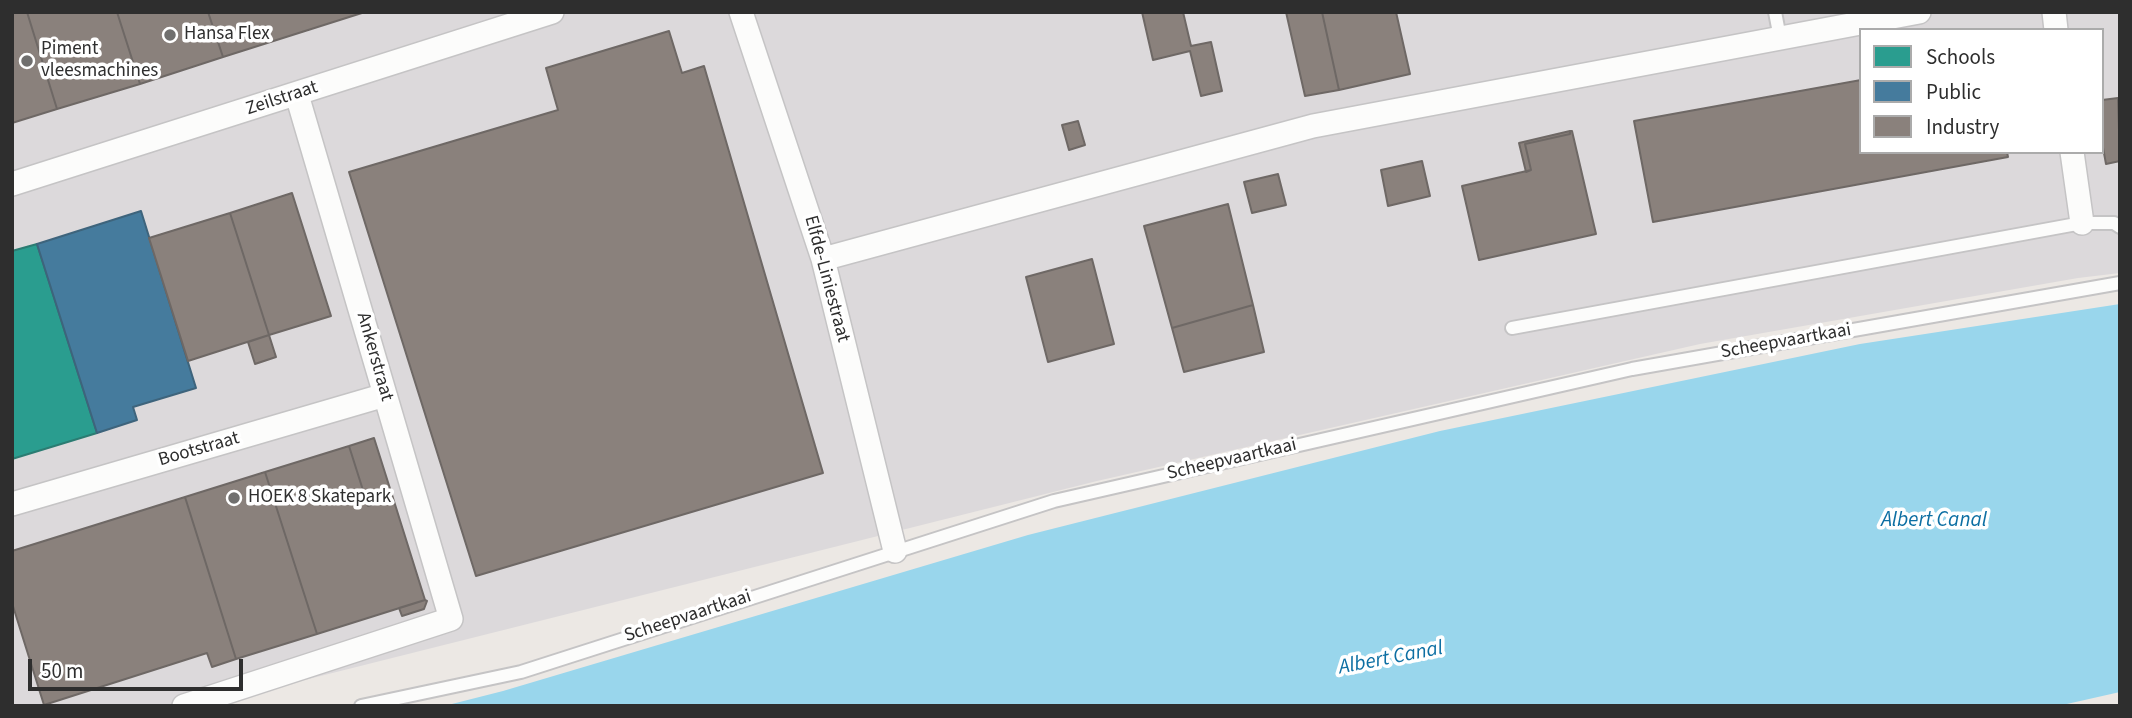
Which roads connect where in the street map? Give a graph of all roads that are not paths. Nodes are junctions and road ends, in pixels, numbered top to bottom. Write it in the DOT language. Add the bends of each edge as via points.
graph roads {
  1 [pos="552,12"];
  2 [pos="741,12"];
  3 [pos="1774,12"];
  4 [pos="1919,12"];
  5 [pos="1780,38"];
  6 [pos="297,95"];
  7 [pos="2072,154"];
  8 [pos="12,184"];
  9 [pos="2082,223"];
  10 [pos="2120,227"];
  11 [pos="823,259"];
  12 [pos="2120,283"];
  13 [pos="1512,328"];
  14 [pos="385,395"];
  15 [pos="12,504"];
  16 [pos="895,551"];
  17 [pos="184,706"];
  18 [pos="361,706"];
  1 -- 6 [label="street, Zeilstraat"];
  2 -- 11 [label="street, Elfde-Liniestraat"];
  3 -- 5 [label="lane"];
  4 -- 5 [label="street"];
  5 -- 11 [label="street" via="1313,126"];
  6 -- 8 [label="street, Zeilstraat"];
  6 -- 14 [label="street, Ankerstraat"];
  7 -- 9 [label="street"];
  9 -- 10 [label="lane"];
  9 -- 13 [label="lane"];
  11 -- 16 [label="street, Elfde-Liniestraat"];
  12 -- 16 [label="lane, Scheepvaartkaai" via="1632,369 1054,500"];
  14 -- 15 [label="street, Bootstraat"];
  14 -- 17 [label="street, Ankerstraat" via="451,619"];
  16 -- 18 [label="lane, Scheepvaartkaai" via="521,672"];
}
